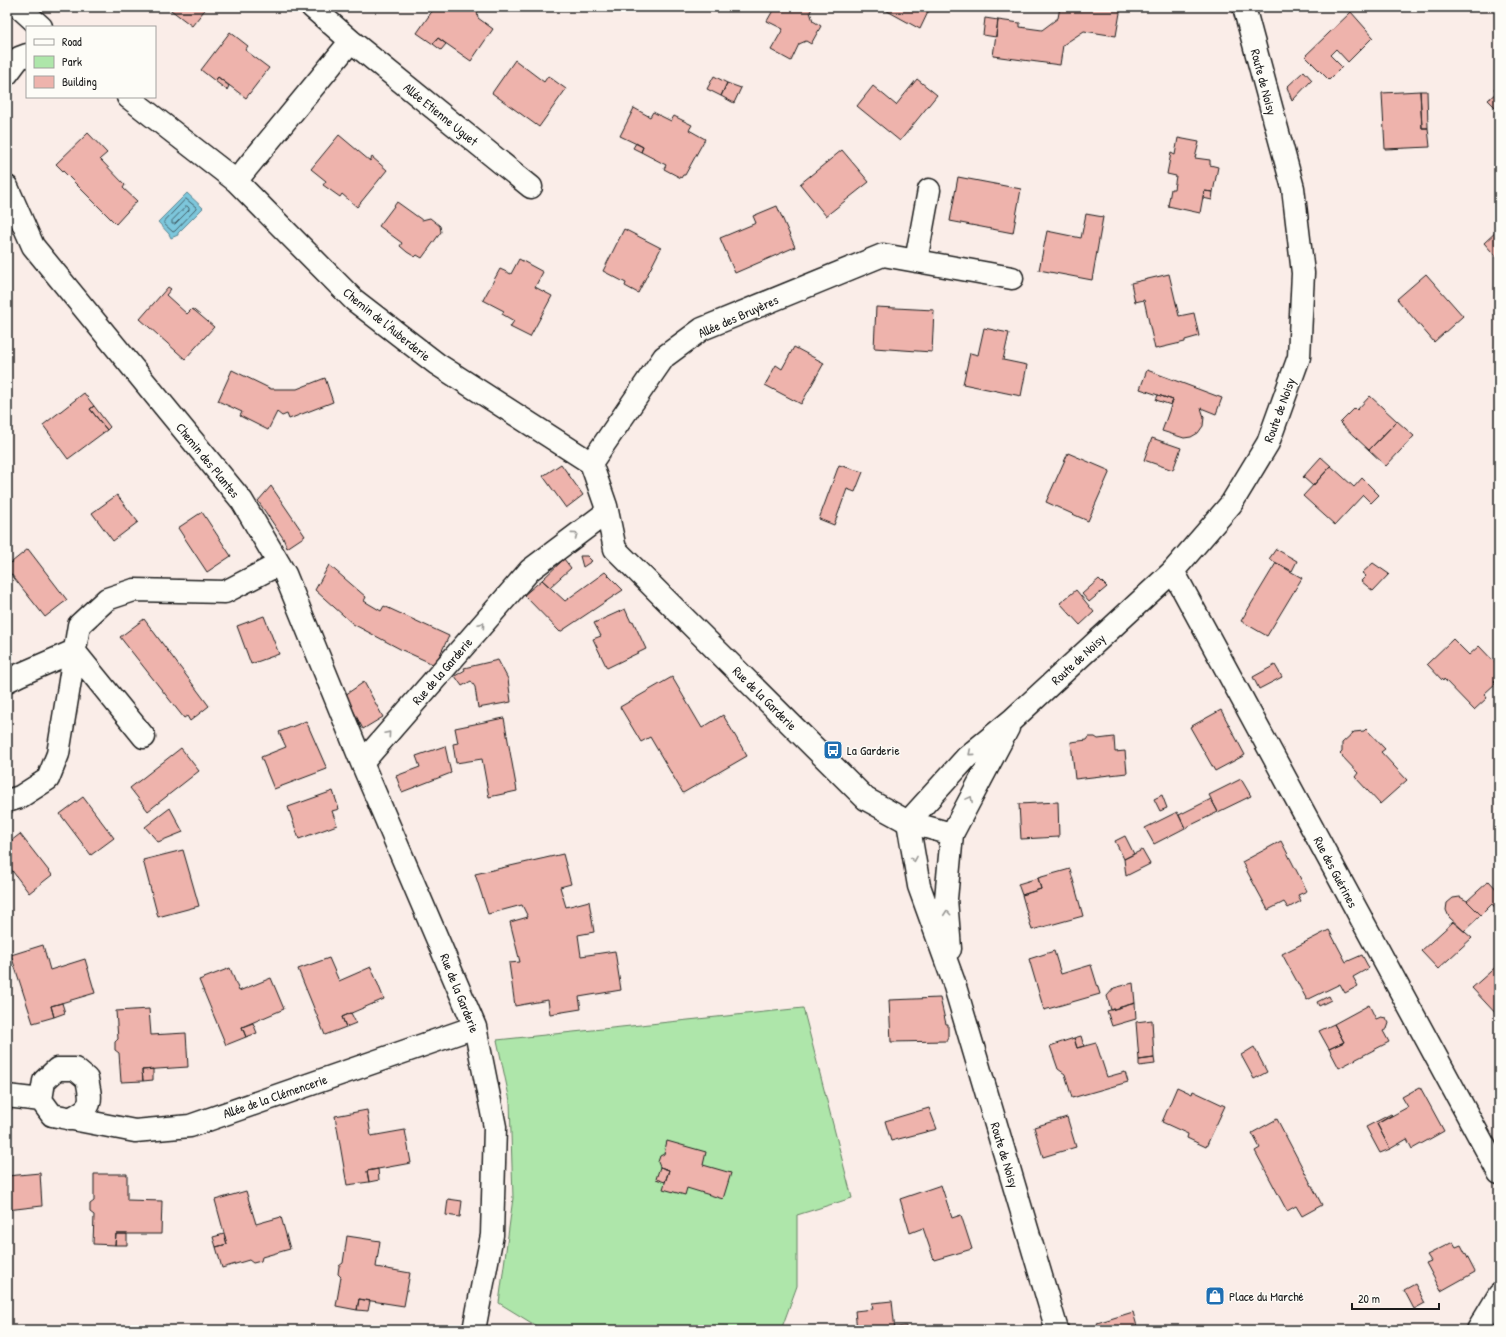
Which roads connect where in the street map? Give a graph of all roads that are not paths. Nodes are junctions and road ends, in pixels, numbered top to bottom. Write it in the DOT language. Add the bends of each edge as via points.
graph roads {
  1 [pos="19,7"];
  2 [pos="312,7"];
  3 [pos="1244,7"];
  4 [pos="40,26"];
  5 [pos="350,41"];
  6 [pos="26,56"];
  7 [pos="7,74"];
  8 [pos="129,98"];
  9 [pos="236,181"];
  10 [pos="7,187"];
  11 [pos="531,187"];
  12 [pos="929,190"];
  13 [pos="916,261"];
  14 [pos="1012,278"];
  15 [pos="591,464"];
  16 [pos="607,512"];
  17 [pos="279,564"];
  18 [pos="1173,571"];
  19 [pos="74,651"];
  20 [pos="7,681"];
  21 [pos="1012,720"];
  22 [pos="144,737"];
  23 [pos="362,763"];
  24 [pos="7,801"];
  25 [pos="908,822"];
  26 [pos="952,834"];
  27 [pos="953,980"];
  28 [pos="475,1027"];
  29 [pos="7,1096"];
  30 [pos="41,1100"];
  31 [pos="70,1119"];
  32 [pos="1499,1173"];
  33 [pos="1499,1294"];
  34 [pos="474,1330"];
  35 [pos="1057,1330"];
  36 [pos="1478,1330"];
  1 -- 4 [label="street"];
  2 -- 5 [label="street, Allée Etienne Uguet"];
  3 -- 18 [label="street, Route de Noisy" via="1293,188 1303,273 1298,357 1268,442 1231,504"];
  5 -- 9 [label="street"];
  5 -- 11 [label="street, Allée Etienne Uguet"];
  6 -- 7 [label="street" via="19,58"];
  8 -- 9 [label="street, Chemin de l'Auberderie"];
  9 -- 15 [label="street, Chemin de l'Auberderie" via="354,300 437,364"];
  10 -- 17 [label="street, Chemin des Plantes" via="33,246 242,501"];
  12 -- 13 [label="street"];
  13 -- 14 [label="street, Allée des Bruyères"];
  13 -- 15 [label="street, Allée des Bruyères" via="883,255 702,329 664,357"];
  15 -- 16 [label="street"];
  23 -- 16 [label="street, Rue de la Garderie, one-way" via="530,570"];
  16 -- 25 [label="street, Rue de la Garderie" via="615,549 866,799"];
  17 -- 19 [label="street" via="225,592 134,590 107,599 79,625"];
  17 -- 23 [label="street, Chemin des Plantes"];
  18 -- 21 [label="street, Route de Noisy"];
  18 -- 32 [label="street, Rue des Guérines"];
  19 -- 20 [label="street"];
  19 -- 22 [label="street"];
  19 -- 24 [label="street" via="58,754 48,779 20,797"];
  21 -- 25 [label="street, Route de Noisy, one-way" via="967,756"];
  26 -- 21 [label="street, Route de Noisy, one-way"];
  23 -- 28 [label="street, Rue de la Garderie"];
  25 -- 26 [label="street, Rue de la Garderie"];
  25 -- 27 [label="street, Route de Noisy, one-way" via="919,886"];
  27 -- 26 [label="street, Route de Noisy, one-way" via="946,899"];
  27 -- 35 [label="street, Route de Noisy"];
  28 -- 31 [label="street, Allée de la Clémencerie" via="190,1126 135,1131"];
  28 -- 34 [label="street, Rue de la Garderie" via="495,1126 492,1236"];
  29 -- 30 [label="street"];
  30 -- 31 [label="street, Allée de la Clémencerie" via="52,1115"];
  30 -- 31 [label="street" via="44,1081 57,1069 75,1069 87,1079 91,1098 84,1112"];
  33 -- 36 [label="street"];
}
